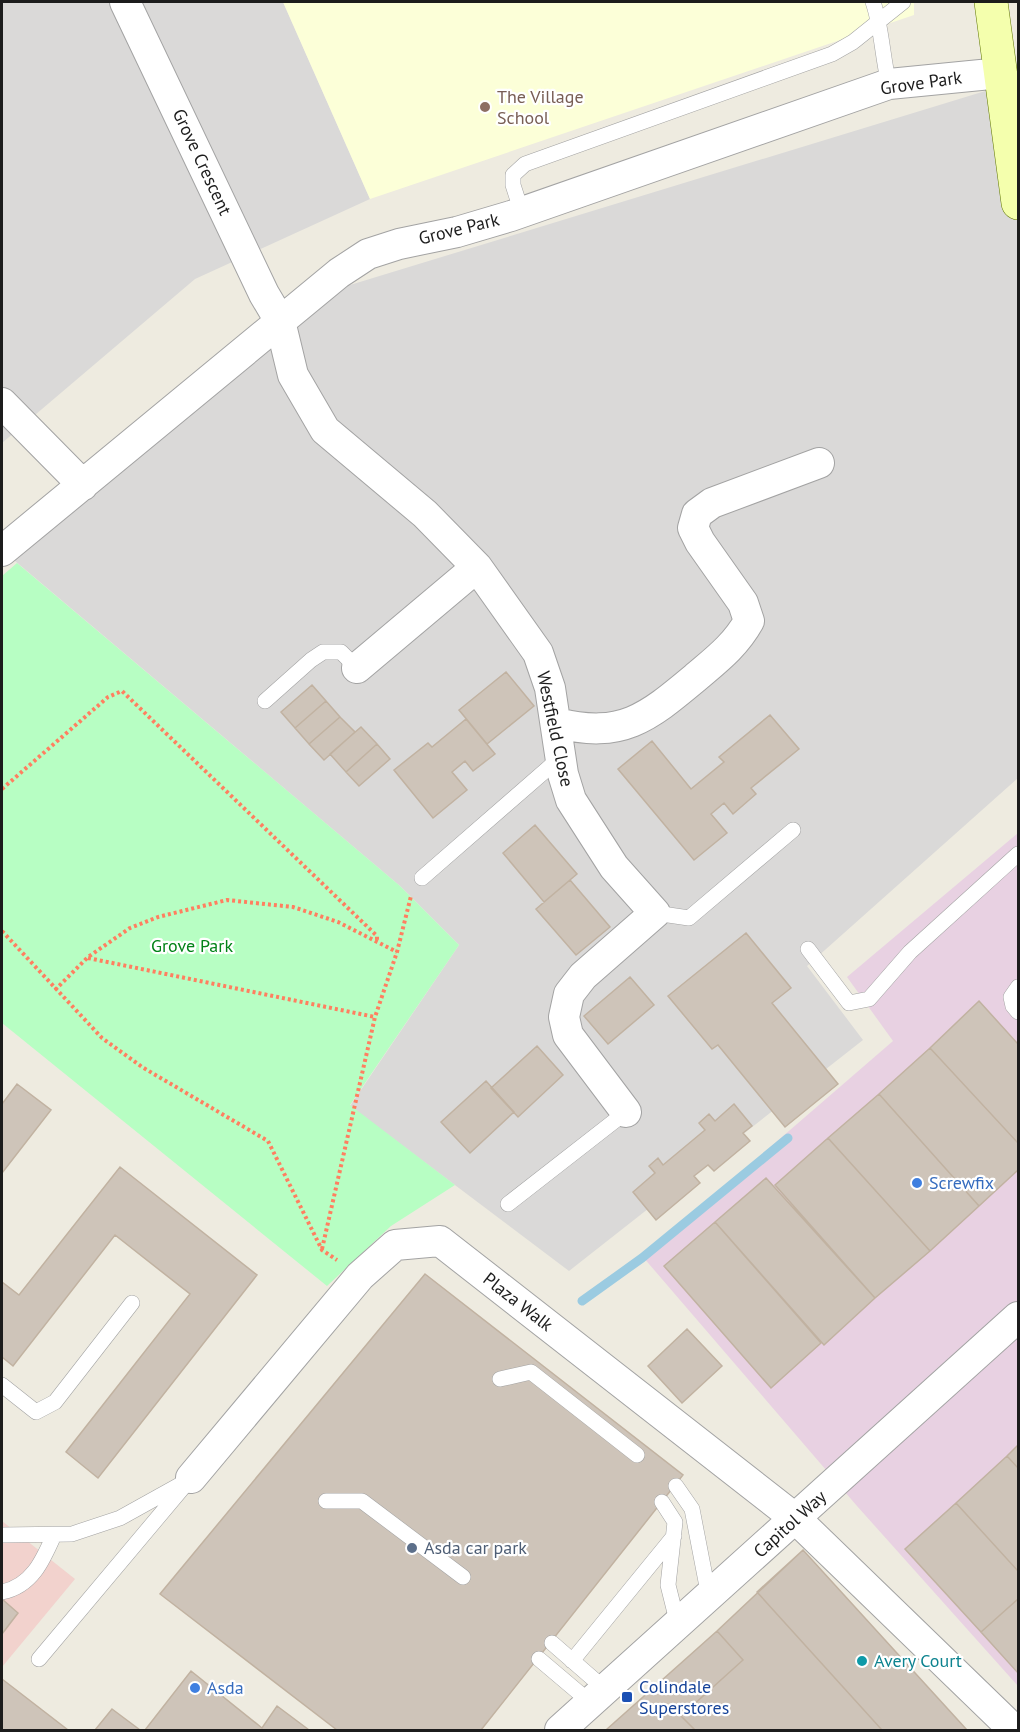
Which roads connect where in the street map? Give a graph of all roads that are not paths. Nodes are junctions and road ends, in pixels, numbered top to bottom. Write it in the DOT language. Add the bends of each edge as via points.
graph roads {
  1 [pos="125,2"];
  2 [pos="873,2"];
  3 [pos="903,2"];
  4 [pos="991,2"];
  5 [pos="880,22"];
  6 [pos="1001,73"];
  7 [pos="889,84"];
  8 [pos="1018,203"];
  9 [pos="522,213"];
  10 [pos="280,321"];
  11 [pos="2,403"];
  12 [pos="819,463"];
  13 [pos="83,486"];
  14 [pos="2,551"];
  15 [pos="477,567"];
  16 [pos="357,668"];
  17 [pos="266,701"];
  18 [pos="557,723"];
  19 [pos="561,757"];
  20 [pos="793,830"];
  21 [pos="1018,854"];
  22 [pos="422,878"];
  23 [pos="655,913"];
  24 [pos="808,949"];
  25 [pos="1018,987"];
  26 [pos="1018,1012"];
  27 [pos="626,1112"];
  28 [pos="508,1204"];
  29 [pos="132,1303"];
  30 [pos="1018,1317"];
  31 [pos="500,1379"];
  32 [pos="2,1385"];
  33 [pos="637,1455"];
  34 [pos="190,1478"];
  35 [pos="676,1486"];
  36 [pos="326,1501"];
  37 [pos="663,1502"];
  38 [pos="796,1519"];
  39 [pos="2,1535"];
  40 [pos="54,1535"];
  41 [pos="674,1536"];
  42 [pos="464,1577"];
  43 [pos="2,1592"];
  44 [pos="709,1597"];
  45 [pos="678,1625"];
  46 [pos="552,1643"];
  47 [pos="39,1659"];
  48 [pos="539,1659"];
  49 [pos="572,1661"];
  50 [pos="598,1696"];
  51 [pos="561,1731"];
  52 [pos="1014,1731"];
  1 -- 10 [label="street, Grove Crescent"];
  2 -- 5 [label="lane"];
  3 -- 5 [label="lane"];
  4 -- 6 [label="street"];
  5 -- 7 [label="lane"];
  5 -- 9 [label="lane" via="832,54 525,164 513,175"];
  6 -- 7 [label="street, Grove Park"];
  6 -- 8 [label="street"];
  7 -- 9 [label="street, Grove Park"];
  9 -- 10 [label="street, Grove Park" via="368,254"];
  10 -- 13 [label="street, Grove Park"];
  10 -- 15 [label="street, Westfield Close" via="293,375 325,430 425,514"];
  11 -- 13 [label="street"];
  12 -- 18 [label="street" via="712,503 697,514 693,528 743,603 749,621 736,644 645,718 610,728 584,730"];
  13 -- 14 [label="street, Grove Park"];
  15 -- 16 [label="street"];
  15 -- 18 [label="street, Westfield Close" via="538,653"];
  16 -- 17 [label="lane" via="341,651 323,652"];
  18 -- 19 [label="street, Westfield Close"];
  19 -- 22 [label="lane"];
  19 -- 23 [label="street, Westfield Close" via="571,800 614,867"];
  20 -- 23 [label="lane" via="689,918"];
  21 -- 24 [label="lane" via="910,952 869,999 849,1003"];
  23 -- 27 [label="street" via="583,976 569,994 564,1017 568,1035"];
  25 -- 26 [label="lane" via="1011,997"];
  27 -- 28 [label="lane"];
  29 -- 32 [label="lane" via="55,1402 36,1412"];
  30 -- 38 [label="street, Capitol Way"];
  31 -- 33 [label="lane" via="531,1372"];
  34 -- 38 [label="street, Plaza Walk" via="360,1276 395,1245 440,1241"];
  34 -- 40 [label="lane, Plaza Walk" via="120,1518 72,1534"];
  34 -- 47 [label="lane"];
  35 -- 44 [label="lane" via="692,1509"];
  36 -- 42 [label="lane" via="362,1501"];
  37 -- 41 [label="lane" via="675,1522"];
  38 -- 44 [label="street, Capitol Way"];
  38 -- 52 [label="street, Plaza Walk"];
  39 -- 40 [label="lane, Plaza Walk"];
  40 -- 43 [label="lane" via="41,1564 26,1582"];
  41 -- 45 [label="lane" via="668,1585"];
  41 -- 49 [label="lane"];
  44 -- 45 [label="street, Capitol Way"];
  45 -- 50 [label="street, Capitol Way"];
  46 -- 49 [label="lane"];
  48 -- 50 [label="lane"];
  49 -- 50 [label="lane"];
  50 -- 51 [label="street, Capitol Way"];
}
